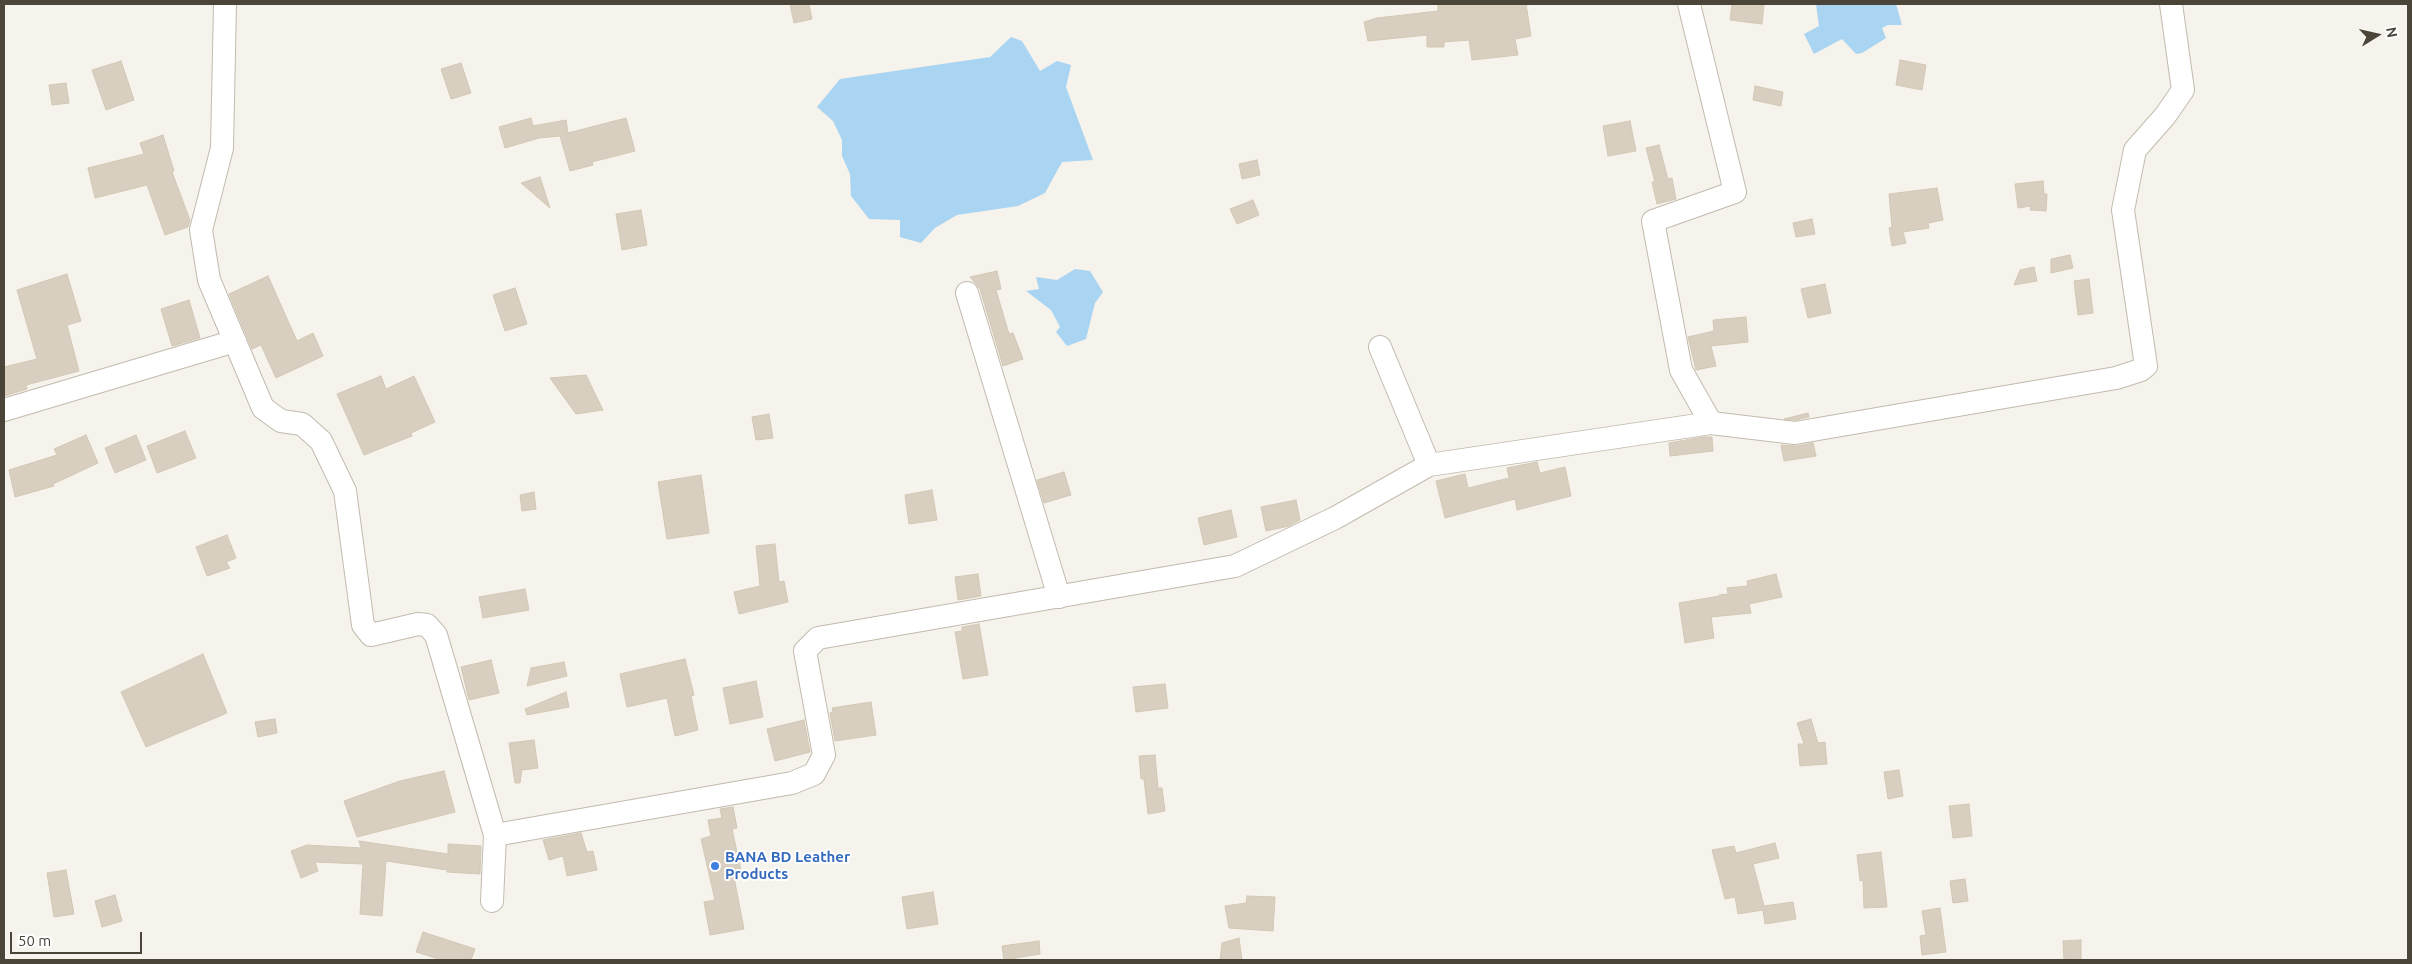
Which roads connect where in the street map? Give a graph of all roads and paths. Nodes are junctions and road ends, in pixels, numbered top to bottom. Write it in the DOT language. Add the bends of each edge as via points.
graph roads {
  1 [pos="225,4"];
  2 [pos="1689,4"];
  3 [pos="2171,4"];
  4 [pos="967,294"];
  5 [pos="235,341"];
  6 [pos="1380,347"];
  7 [pos="4,410"];
  8 [pos="1711,423"];
  9 [pos="1429,465"];
  10 [pos="1059,597"];
  11 [pos="495,835"];
  12 [pos="492,901"];
  1 -- 5 [label="street" via="222,148 201,230 209,280"];
  2 -- 8 [label="street" via="1735,192 1653,221 1682,370"];
  3 -- 8 [label="street" via="2183,90 2166,116 2135,150 2123,210 2146,366 2116,378 1795,433"];
  4 -- 10 [label="street"];
  5 -- 7 [label="street"];
  5 -- 11 [label="street" via="263,408 281,421 302,424 321,441 345,491 363,625 371,635 418,624 428,625 436,635"];
  6 -- 9 [label="street"];
  8 -- 9 [label="street"];
  9 -- 10 [label="street" via="1335,518 1235,566"];
  10 -- 11 [label="street" via="818,638 805,651 824,755 814,774 792,783"];
  11 -- 12 [label="street"];
}
